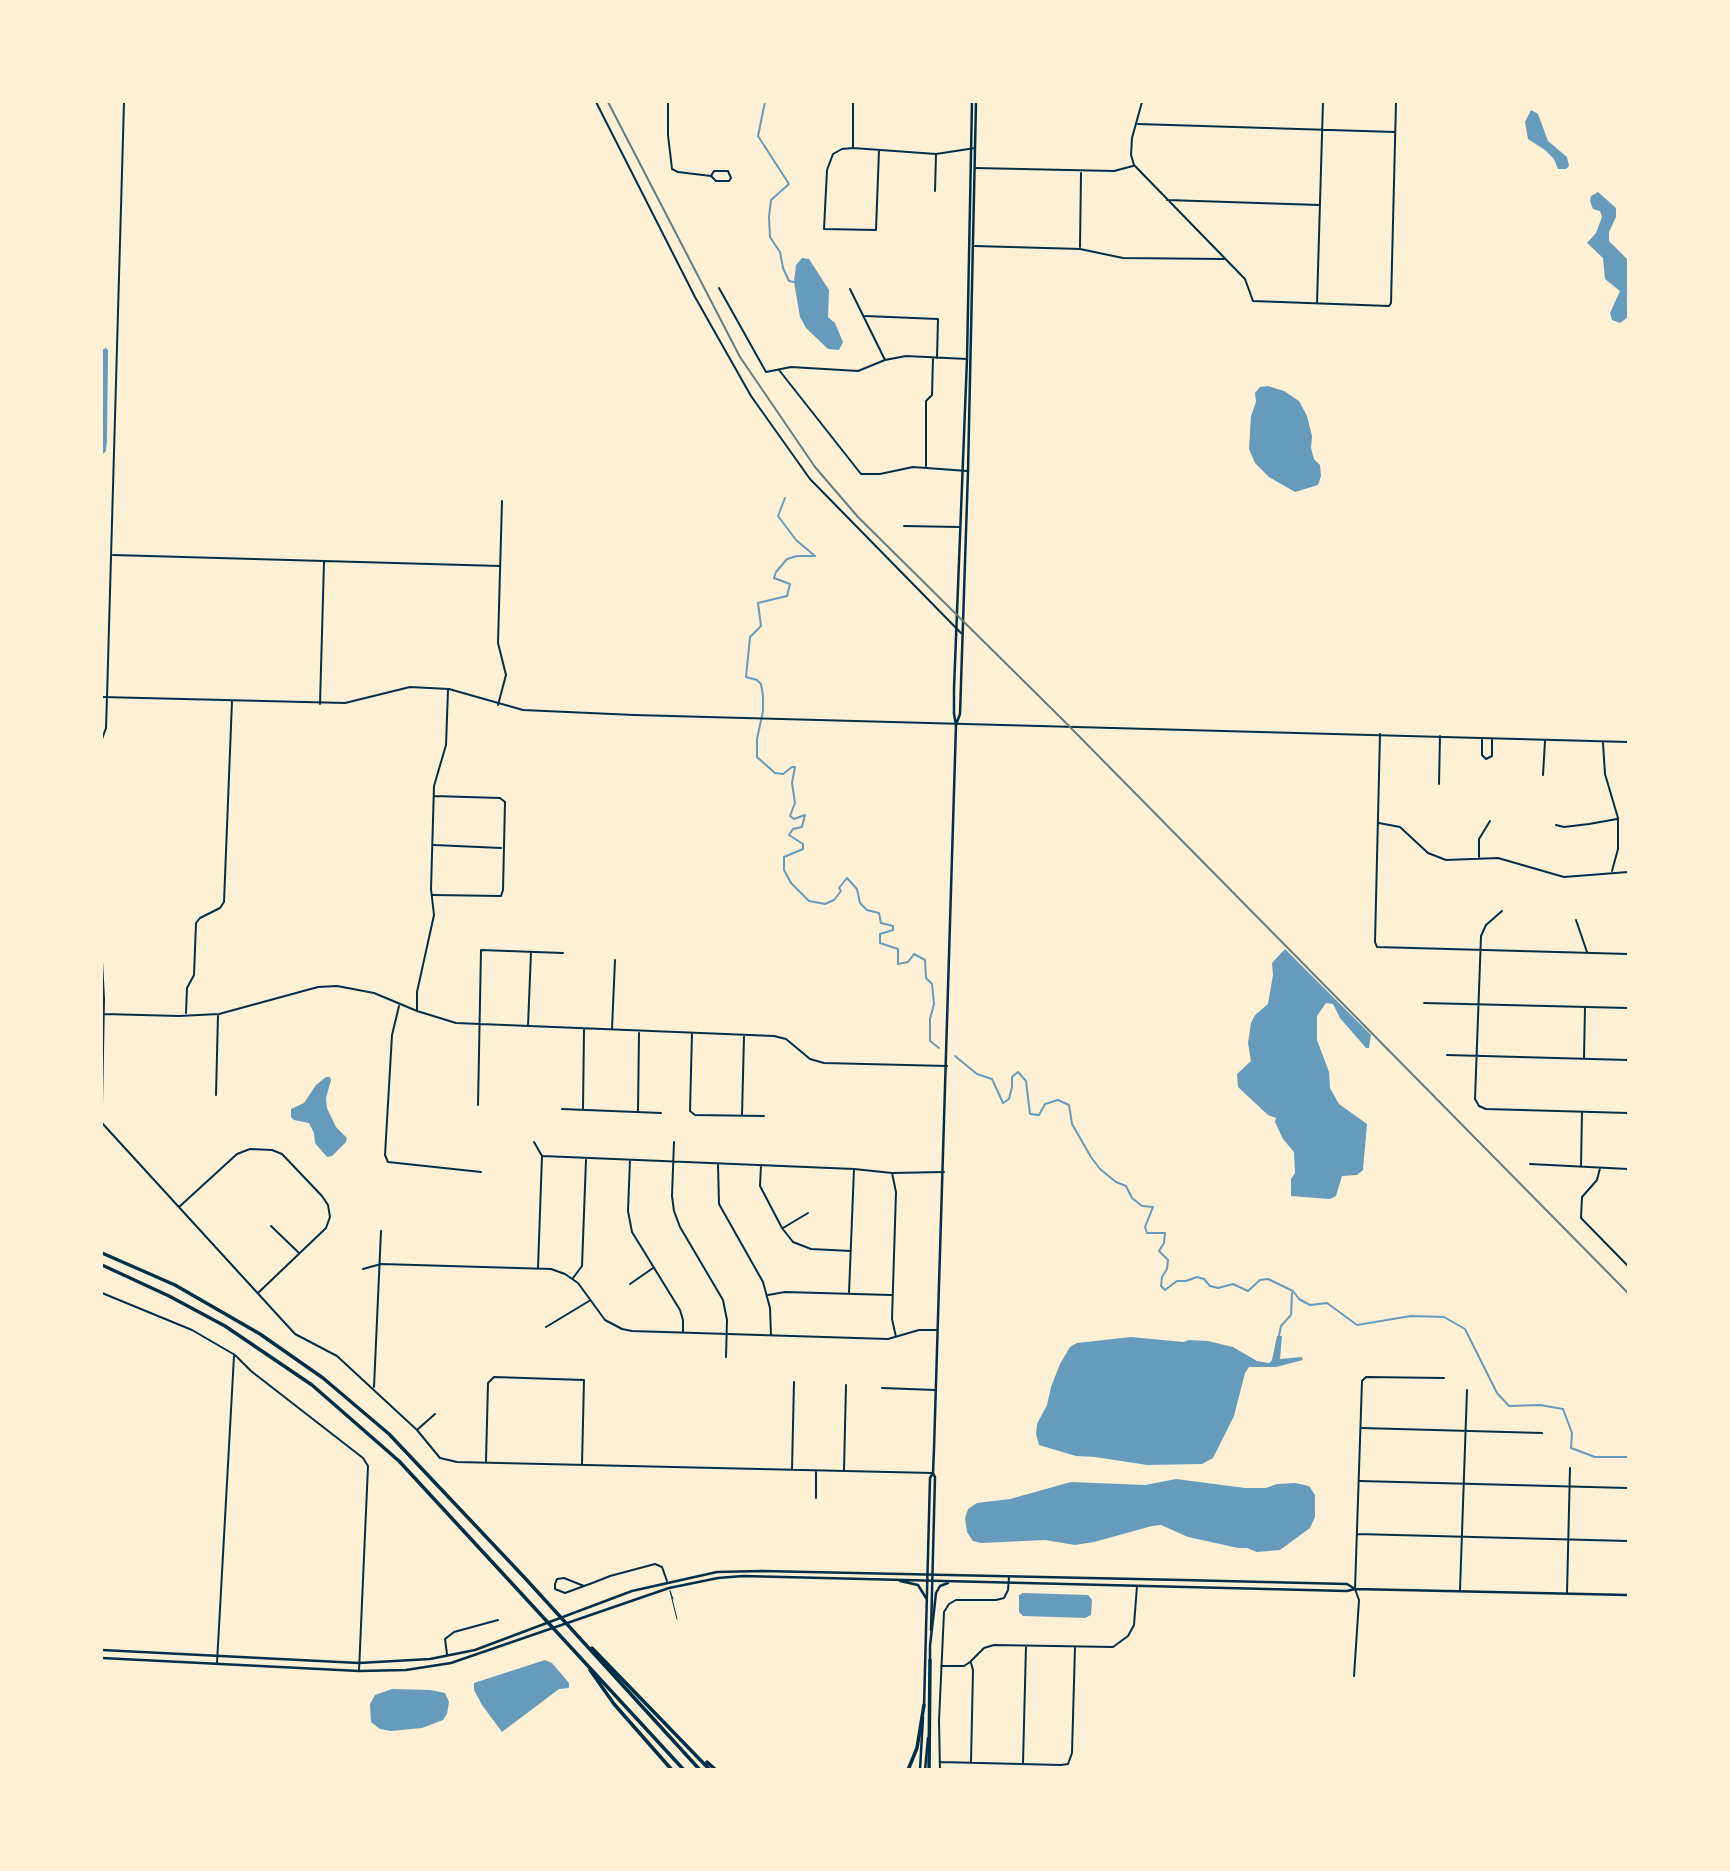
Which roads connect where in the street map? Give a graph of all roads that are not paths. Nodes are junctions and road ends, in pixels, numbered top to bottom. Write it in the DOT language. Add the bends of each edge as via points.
graph roads {
  1 [pos="124,102"];
  2 [pos="596,102"];
  3 [pos="668,102"];
  4 [pos="853,102"];
  5 [pos="974,102"];
  6 [pos="1142,102"];
  7 [pos="1323,102"];
  8 [pos="1396,102"];
  9 [pos="1136,124"];
  10 [pos="1322,131"];
  11 [pos="1396,132"];
  12 [pos="853,148"];
  13 [pos="973,148"];
  14 [pos="879,150"];
  15 [pos="936,154"];
  16 [pos="1134,165"];
  17 [pos="973,168"];
  18 [pos="1081,171"];
  19 [pos="711,176"];
  20 [pos="934,191"];
  21 [pos="1166,200"];
  22 [pos="1320,205"];
  23 [pos="972,246"];
  24 [pos="1080,248"];
  25 [pos="1225,259"];
  26 [pos="719,288"];
  27 [pos="850,289"];
  28 [pos="1317,304"];
  29 [pos="865,316"];
  30 [pos="933,357"];
  31 [pos="937,358"];
  32 [pos="969,359"];
  33 [pos="885,360"];
  34 [pos="778,369"];
  35 [pos="926,468"];
  36 [pos="965,471"];
  37 [pos="502,501"];
  38 [pos="905,526"];
  39 [pos="961,527"];
  40 [pos="110,555"];
  41 [pos="324,561"];
  42 [pos="500,566"];
  43 [pos="956,630"];
  44 [pos="962,634"];
  45 [pos="449,689"];
  46 [pos="102,697"];
  47 [pos="107,698"];
  48 [pos="232,701"];
  49 [pos="320,704"];
  50 [pos="498,705"];
  51 [pos="956,725"];
  52 [pos="1380,734"];
  53 [pos="1440,736"];
  54 [pos="1482,738"];
  55 [pos="1492,738"];
  56 [pos="102,739"];
  57 [pos="1545,740"];
  58 [pos="1604,741"];
  59 [pos="1629,742"];
  60 [pos="1544,775"];
  61 [pos="1439,784"];
  62 [pos="434,796"];
  63 [pos="1618,818"];
  64 [pos="1490,821"];
  65 [pos="1379,823"];
  66 [pos="1556,825"];
  67 [pos="102,826"];
  68 [pos="433,845"];
  69 [pos="503,848"];
  70 [pos="102,849"];
  71 [pos="1479,858"];
  72 [pos="1612,872"];
  73 [pos="1629,872"];
  74 [pos="432,895"];
  75 [pos="1502,911"];
  76 [pos="1576,920"];
  77 [pos="531,952"];
  78 [pos="1480,952"];
  79 [pos="563,953"];
  80 [pos="1587,953"];
  81 [pos="1629,954"];
  82 [pos="615,960"];
  83 [pos="102,961"];
  84 [pos="1424,1003"];
  85 [pos="399,1004"];
  86 [pos="1478,1005"];
  87 [pos="1585,1007"];
  88 [pos="1629,1008"];
  89 [pos="417,1011"];
  90 [pos="104,1014"];
  91 [pos="186,1014"];
  92 [pos="219,1014"];
  93 [pos="478,1025"];
  94 [pos="528,1027"];
  95 [pos="584,1029"];
  96 [pos="612,1030"];
  97 [pos="639,1031"];
  98 [pos="692,1033"];
  99 [pos="744,1036"];
  100 [pos="1447,1055"];
  101 [pos="1476,1055"];
  102 [pos="1584,1059"];
  103 [pos="1629,1060"];
  104 [pos="947,1066"];
  105 [pos="216,1095"];
  106 [pos="102,1105"];
  107 [pos="478,1105"];
  108 [pos="562,1109"];
  109 [pos="583,1110"];
  110 [pos="638,1112"];
  111 [pos="1582,1112"];
  112 [pos="661,1113"];
  113 [pos="1629,1113"];
  114 [pos="742,1116"];
  115 [pos="764,1116"];
  116 [pos="102,1123"];
  117 [pos="534,1142"];
  118 [pos="674,1142"];
  119 [pos="542,1156"];
  120 [pos="586,1159"];
  121 [pos="630,1160"];
  122 [pos="673,1162"];
  123 [pos="718,1163"];
  124 [pos="1530,1164"];
  125 [pos="761,1165"];
  126 [pos="1581,1167"];
  127 [pos="1600,1168"];
  128 [pos="854,1169"];
  129 [pos="1629,1169"];
  130 [pos="481,1172"];
  131 [pos="944,1172"];
  132 [pos="892,1173"];
  133 [pos="179,1206"];
  134 [pos="807,1213"];
  135 [pos="271,1226"];
  136 [pos="782,1228"];
  137 [pos="381,1231"];
  138 [pos="851,1251"];
  139 [pos="102,1252"];
  140 [pos="299,1254"];
  141 [pos="381,1264"];
  142 [pos="102,1265"];
  143 [pos="1629,1266"];
  144 [pos="653,1268"];
  145 [pos="363,1269"];
  146 [pos="538,1269"];
  147 [pos="573,1278"];
  148 [pos="630,1284"];
  149 [pos="102,1293"];
  150 [pos="257,1294"];
  151 [pos="849,1294"];
  152 [pos="892,1295"];
  153 [pos="767,1296"];
  154 [pos="589,1300"];
  155 [pos="546,1328"];
  156 [pos="938,1330"];
  157 [pos="683,1333"];
  158 [pos="727,1334"];
  159 [pos="771,1336"];
  160 [pos="896,1339"];
  161 [pos="235,1355"];
  162 [pos="726,1357"];
  163 [pos="1444,1378"];
  164 [pos="794,1382"];
  165 [pos="846,1385"];
  166 [pos="374,1388"];
  167 [pos="882,1388"];
  168 [pos="936,1390"];
  169 [pos="1467,1390"];
  170 [pos="435,1414"];
  171 [pos="1360,1428"];
  172 [pos="417,1430"];
  173 [pos="1465,1431"];
  174 [pos="1542,1433"];
  175 [pos="486,1462"];
  176 [pos="582,1464"];
  177 [pos="1570,1468"];
  178 [pos="792,1470"];
  179 [pos="816,1470"];
  180 [pos="844,1471"];
  181 [pos="933,1473"];
  182 [pos="1358,1481"];
  183 [pos="1463,1484"];
  184 [pos="1570,1487"];
  185 [pos="1629,1488"];
  186 [pos="816,1498"];
  187 [pos="1356,1534"];
  188 [pos="1462,1537"];
  189 [pos="1569,1540"];
  190 [pos="1629,1541"];
  191 [pos="927,1574"];
  192 [pos="933,1575"];
  193 [pos="1009,1577"];
  194 [pos="893,1579"];
  195 [pos="927,1580"];
  196 [pos="932,1581"];
  197 [pos="667,1582"];
  198 [pos="952,1582"];
  199 [pos="1009,1583"];
  200 [pos="584,1586"];
  201 [pos="1137,1586"];
  202 [pos="1355,1589"];
  203 [pos="669,1590"];
  204 [pos="1460,1591"];
  205 [pos="1567,1594"];
  206 [pos="1629,1595"];
  207 [pos="926,1598"];
  208 [pos="677,1619"];
  209 [pos="498,1620"];
  210 [pos="570,1627"];
  211 [pos="1026,1645"];
  212 [pos="930,1646"];
  213 [pos="1074,1646"];
  214 [pos="102,1650"];
  215 [pos="143,1653"];
  216 [pos="448,1656"];
  217 [pos="218,1657"];
  218 [pos="102,1658"];
  219 [pos="143,1660"];
  220 [pos="930,1660"];
  221 [pos="971,1662"];
  222 [pos="217,1663"];
  223 [pos="359,1663"];
  224 [pos="587,1665"];
  225 [pos="941,1666"];
  226 [pos="359,1671"];
  227 [pos="1354,1676"];
  228 [pos="924,1705"];
  229 [pos="940,1762"];
  230 [pos="971,1763"];
  231 [pos="1023,1765"];
  232 [pos="672,1769"];
  233 [pos="684,1769"];
  234 [pos="700,1769"];
  235 [pos="713,1769"];
  236 [pos="908,1769"];
  237 [pos="925,1769"];
  238 [pos="940,1769"];
  1 -- 40 [label="street"];
  2 -- 43 [label="street" via="751,396 810,479"];
  3 -- 19 [label="street" via="672,169"];
  4 -- 12 [label="street"];
  5 -- 13 [label="main road"];
  6 -- 9 [label="street"];
  7 -- 10 [label="street"];
  8 -- 11 [label="street"];
  9 -- 10 [label="street"];
  9 -- 16 [label="street" via="1131,146"];
  10 -- 11 [label="street"];
  10 -- 22 [label="street"];
  11 -- 28 [label="street" via="1391,303"];
  12 -- 14 [label="street"];
  12 -- 14 [label="street" via="833,154 827,170 824,229 876,230"];
  13 -- 15 [label="street"];
  13 -- 17 [label="main road"];
  14 -- 15 [label="street"];
  15 -- 20 [label="street"];
  16 -- 18 [label="street" via="1114,171"];
  16 -- 21 [label="street"];
  17 -- 18 [label="street"];
  17 -- 23 [label="main road"];
  18 -- 24 [label="street"];
  19 -- 19 [label="street" via="716,180 731,178 727,171 714,171"];
  21 -- 22 [label="street"];
  21 -- 25 [label="street"];
  22 -- 28 [label="street"];
  23 -- 24 [label="street"];
  23 -- 32 [label="main road"];
  24 -- 25 [label="street" via="1122,258"];
  25 -- 28 [label="street" via="1245,279 1253,301"];
  26 -- 34 [label="street" via="766,372"];
  27 -- 29 [label="street"];
  29 -- 31 [label="street" via="938,319"];
  29 -- 33 [label="street"];
  30 -- 31 [label="street"];
  30 -- 33 [label="street"];
  30 -- 35 [label="street" via="932,395 926,401"];
  31 -- 32 [label="street"];
  32 -- 36 [label="main road"];
  33 -- 34 [label="street" via="858,371"];
  34 -- 35 [label="street" via="861,474"];
  35 -- 36 [label="street"];
  36 -- 39 [label="main road"];
  36 -- 44 [label="main road"];
  37 -- 42 [label="street"];
  38 -- 39 [label="street"];
  39 -- 43 [label="main road"];
  40 -- 41 [label="street"];
  40 -- 47 [label="street"];
  41 -- 42 [label="street"];
  41 -- 49 [label="street"];
  42 -- 50 [label="street" via="498,643 506,675"];
  43 -- 44 [label="street"];
  43 -- 51 [label="main road"];
  44 -- 51 [label="main road"];
  45 -- 49 [label="street" via="410,687 354,702"];
  45 -- 50 [label="street"];
  45 -- 62 [label="street" via="446,745"];
  46 -- 47 [label="street"];
  47 -- 48 [label="street"];
  47 -- 56 [label="street"];
  48 -- 49 [label="street"];
  48 -- 91 [label="street" via="224,902 196,923 194,975 187,988"];
  50 -- 51 [label="street" via="523,710"];
  51 -- 52 [label="street"];
  51 -- 104 [label="main road"];
  52 -- 53 [label="street"];
  52 -- 65 [label="street"];
  53 -- 54 [label="street"];
  53 -- 61 [label="street"];
  54 -- 55 [label="street"];
  54 -- 55 [label="street" via="1486,759 1492,756"];
  55 -- 57 [label="street"];
  57 -- 58 [label="street"];
  57 -- 60 [label="street"];
  58 -- 59 [label="street"];
  58 -- 63 [label="street" via="1605,774"];
  62 -- 68 [label="street"];
  62 -- 69 [label="street" via="503,799"];
  63 -- 66 [label="street"];
  63 -- 72 [label="street"];
  64 -- 71 [label="street" via="1479,839"];
  65 -- 71 [label="street" via="1400,827 1438,858"];
  65 -- 78 [label="street" via="1377,947"];
  67 -- 70 [label="street"];
  68 -- 69 [label="street"];
  68 -- 74 [label="street"];
  69 -- 74 [label="street" via="500,896"];
  71 -- 72 [label="street" via="1503,859 1560,877"];
  72 -- 73 [label="street"];
  74 -- 89 [label="street" via="434,915"];
  75 -- 78 [label="street" via="1486,925"];
  76 -- 80 [label="street"];
  77 -- 79 [label="street"];
  77 -- 93 [label="street" via="481,950"];
  77 -- 94 [label="street"];
  78 -- 80 [label="street"];
  78 -- 86 [label="street"];
  80 -- 81 [label="street"];
  82 -- 96 [label="street"];
  83 -- 90 [label="street"];
  84 -- 86 [label="street"];
  85 -- 89 [label="street"];
  85 -- 92 [label="street" via="374,993 330,986"];
  85 -- 130 [label="street" via="392,1035 388,1162"];
  86 -- 87 [label="street"];
  86 -- 101 [label="street"];
  87 -- 88 [label="street"];
  87 -- 102 [label="street"];
  89 -- 93 [label="street"];
  90 -- 91 [label="street"];
  90 -- 106 [label="street"];
  91 -- 92 [label="street"];
  92 -- 105 [label="street"];
  93 -- 94 [label="street"];
  93 -- 107 [label="street"];
  94 -- 95 [label="street"];
  95 -- 96 [label="street"];
  95 -- 109 [label="street"];
  96 -- 97 [label="street"];
  97 -- 98 [label="street"];
  97 -- 110 [label="street"];
  98 -- 99 [label="street"];
  98 -- 114 [label="street" via="690,1111 695,1115"];
  99 -- 104 [label="street" via="786,1040 810,1059 824,1063"];
  99 -- 114 [label="street"];
  100 -- 101 [label="street"];
  101 -- 102 [label="street"];
  101 -- 111 [label="street" via="1475,1099 1479,1106"];
  102 -- 103 [label="street"];
  104 -- 131 [label="main road"];
  108 -- 109 [label="street"];
  109 -- 110 [label="street"];
  110 -- 112 [label="street"];
  111 -- 113 [label="street"];
  111 -- 126 [label="street"];
  114 -- 115 [label="street"];
  116 -- 133 [label="street"];
  117 -- 119 [label="street"];
  118 -- 122 [label="street"];
  119 -- 120 [label="street"];
  119 -- 146 [label="street"];
  120 -- 121 [label="street"];
  120 -- 147 [label="street" via="582,1266"];
  121 -- 122 [label="street"];
  121 -- 144 [label="street" via="629,1223"];
  122 -- 123 [label="street"];
  122 -- 158 [label="street" via="677,1221 721,1295"];
  123 -- 125 [label="street"];
  123 -- 153 [label="street" via="719,1204 760,1275"];
  124 -- 126 [label="street"];
  125 -- 128 [label="street"];
  125 -- 136 [label="street" via="760,1186"];
  126 -- 127 [label="street"];
  127 -- 129 [label="street"];
  127 -- 143 [label="street" via="1597,1180 1582,1197 1581,1218"];
  128 -- 132 [label="street"];
  128 -- 138 [label="street"];
  131 -- 132 [label="street"];
  131 -- 156 [label="main road"];
  132 -- 152 [label="street" via="896,1192"];
  133 -- 140 [label="street" via="240,1152 276,1151 328,1205 326,1228"];
  133 -- 150 [label="street"];
  134 -- 136 [label="street"];
  135 -- 140 [label="street"];
  136 -- 138 [label="street" via="793,1242 806,1247"];
  137 -- 141 [label="street"];
  138 -- 151 [label="street"];
  139 -- 210 [label="highway" via="224,1311 323,1378 389,1434"];
  140 -- 150 [label="street"];
  141 -- 145 [label="street"];
  141 -- 146 [label="street"];
  141 -- 166 [label="street"];
  142 -- 224 [label="highway" via="225,1326 312,1385 398,1461"];
  144 -- 148 [label="street"];
  144 -- 157 [label="street" via="682,1314"];
  146 -- 147 [label="street"];
  147 -- 154 [label="street"];
  149 -- 161 [label="street" via="192,1330"];
  150 -- 166 [label="street" via="295,1334 337,1356"];
  151 -- 152 [label="street"];
  151 -- 153 [label="street" via="785,1292"];
  152 -- 160 [label="street"];
  153 -- 159 [label="street"];
  154 -- 155 [label="street"];
  154 -- 157 [label="street" via="605,1321 622,1329"];
  156 -- 160 [label="street" via="919,1330"];
  156 -- 168 [label="main road"];
  157 -- 158 [label="street"];
  158 -- 159 [label="street"];
  158 -- 162 [label="street"];
  159 -- 160 [label="street"];
  161 -- 217 [label="street"];
  161 -- 223 [label="street" via="368,1466"];
  163 -- 171 [label="street" via="1363,1378"];
  164 -- 178 [label="street"];
  165 -- 180 [label="street"];
  166 -- 172 [label="street"];
  167 -- 168 [label="street"];
  168 -- 181 [label="main road"];
  169 -- 173 [label="street"];
  170 -- 172 [label="street"];
  171 -- 173 [label="street"];
  171 -- 182 [label="street"];
  172 -- 175 [label="street" via="440,1458"];
  173 -- 174 [label="street"];
  173 -- 183 [label="street"];
  175 -- 176 [label="street"];
  175 -- 176 [label="street" via="489,1379 494,1377 584,1380"];
  176 -- 178 [label="street"];
  177 -- 184 [label="street"];
  178 -- 179 [label="street"];
  179 -- 180 [label="street"];
  179 -- 186 [label="street"];
  180 -- 181 [label="street"];
  181 -- 191 [label="main road"];
  181 -- 192 [label="main road"];
  182 -- 183 [label="street"];
  182 -- 187 [label="street"];
  183 -- 184 [label="street"];
  183 -- 188 [label="street"];
  184 -- 185 [label="street"];
  184 -- 189 [label="street"];
  187 -- 188 [label="street"];
  187 -- 202 [label="street"];
  188 -- 189 [label="street"];
  188 -- 204 [label="street"];
  189 -- 190 [label="street"];
  189 -- 205 [label="street"];
  191 -- 192 [label="main road"];
  191 -- 195 [label="main road"];
  191 -- 197 [label="main road" via="730,1572"];
  192 -- 193 [label="main road"];
  192 -- 196 [label="main road"];
  193 -- 199 [label="street"];
  193 -- 202 [label="main road" via="1348,1584"];
  194 -- 195 [label="main road"];
  194 -- 203 [label="main road" via="743,1576"];
  194 -- 207 [label="main road" via="918,1585"];
  195 -- 196 [label="main road"];
  195 -- 207 [label="main road"];
  196 -- 198 [label="main road"];
  196 -- 212 [label="main road"];
  197 -- 200 [label="street" via="662,1567 655,1564"];
  197 -- 203 [label="main road"];
  197 -- 216 [label="main road"];
  198 -- 199 [label="main road"];
  198 -- 212 [label="main road" via="940,1586 936,1593"];
  199 -- 201 [label="main road"];
  199 -- 225 [label="street" via="1007,1595 1000,1600 956,1601 946,1608"];
  200 -- 200 [label="street" via="565,1593 555,1589 557,1579 564,1578"];
  201 -- 202 [label="main road"];
  201 -- 213 [label="street" via="1134,1625 1128,1636 1113,1647"];
  202 -- 204 [label="main road"];
  202 -- 227 [label="street" via="1359,1600"];
  203 -- 208 [label="lane"];
  203 -- 226 [label="main road" via="452,1663"];
  204 -- 205 [label="main road"];
  205 -- 206 [label="main road"];
  207 -- 228 [label="main road"];
  209 -- 216 [label="street" via="454,1632 445,1639"];
  210 -- 234 [label="highway"];
  210 -- 235 [label="highway"];
  211 -- 213 [label="street"];
  211 -- 221 [label="street" via="989,1646"];
  211 -- 231 [label="street"];
  212 -- 220 [label="main road"];
  213 -- 231 [label="street" via="1068,1764"];
  214 -- 215 [label="main road"];
  215 -- 217 [label="main road"];
  215 -- 219 [label="main road"];
  216 -- 223 [label="main road"];
  217 -- 222 [label="street"];
  217 -- 223 [label="main road"];
  218 -- 219 [label="main road"];
  219 -- 222 [label="main road"];
  220 -- 237 [label="highway"];
  221 -- 225 [label="street"];
  221 -- 230 [label="street"];
  222 -- 226 [label="main road"];
  223 -- 226 [label="street"];
  224 -- 232 [label="highway" via="614,1704"];
  224 -- 233 [label="highway"];
  225 -- 229 [label="street"];
  228 -- 236 [label="highway" via="917,1748"];
  228 -- 237 [label="main road"];
  229 -- 230 [label="street"];
  229 -- 238 [label="street"];
  230 -- 231 [label="street"];
}
